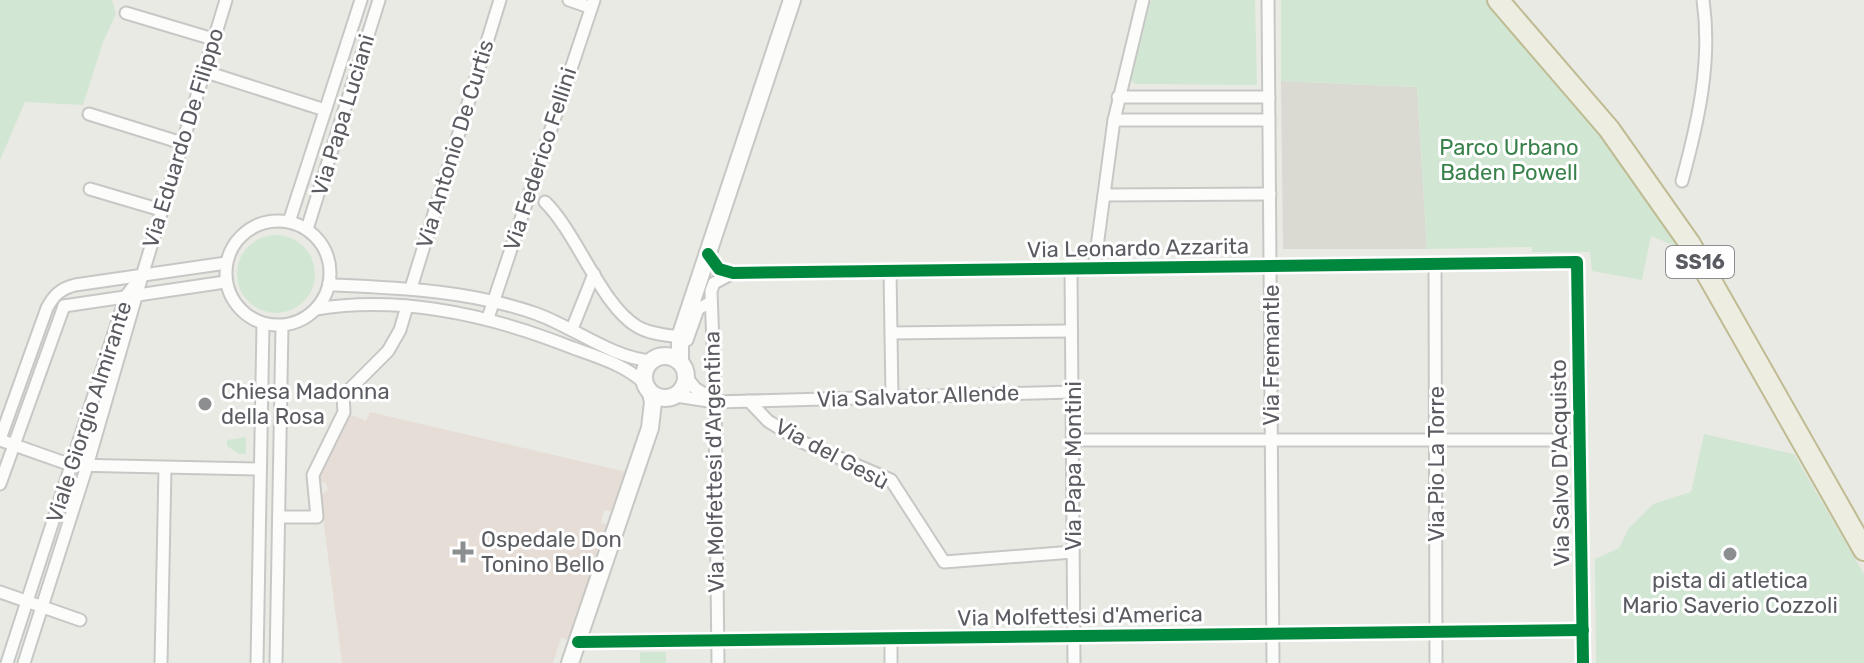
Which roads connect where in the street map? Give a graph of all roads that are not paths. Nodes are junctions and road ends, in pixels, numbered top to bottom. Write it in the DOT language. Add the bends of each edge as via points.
graph roads {
  1 [pos="226,0"];
  2 [pos="361,0"];
  3 [pos="379,0"];
  4 [pos="500,0"];
  5 [pos="569,0"];
  6 [pos="792,0"];
  7 [pos="1143,0"];
  8 [pos="1268,0"];
  9 [pos="1498,0"];
  10 [pos="1517,0"];
  11 [pos="1703,0"];
  12 [pos="592,4"];
  13 [pos="126,13"];
  14 [pos="213,39"];
  15 [pos="203,71"];
  16 [pos="333,85"];
  17 [pos="350,92"];
  18 [pos="1118,97"];
  19 [pos="1269,97"];
  20 [pos="325,110"];
  21 [pos="89,114"];
  22 [pos="1114,120"];
  23 [pos="1269,120"];
  24 [pos="182,143"];
  25 [pos="1682,181"];
  26 [pos="90,189"];
  27 [pos="1270,194"];
  28 [pos="1104,195"];
  29 [pos="545,202"];
  30 [pos="161,210"];
  31 [pos="289,222"];
  32 [pos="307,229"];
  33 [pos="708,254"];
  34 [pos="1577,262"];
  35 [pos="226,263"];
  36 [pos="1435,264"];
  37 [pos="1270,266"];
  38 [pos="1071,269"];
  39 [pos="1094,269"];
  40 [pos="890,271"];
  41 [pos="733,273"];
  42 [pos="594,274"];
  43 [pos="142,276"];
  44 [pos="225,282"];
  45 [pos="329,283"];
  46 [pos="411,288"];
  47 [pos="55,294"];
  48 [pos="132,295"];
  49 [pos="494,301"];
  50 [pos="711,302"];
  51 [pos="64,306"];
  52 [pos="407,306"];
  53 [pos="316,309"];
  54 [pos="488,318"];
  55 [pos="263,324"];
  56 [pos="282,326"];
  57 [pos="572,329"];
  58 [pos="1071,331"];
  59 [pos="891,333"];
  60 [pos="680,337"];
  61 [pos="669,358"];
  62 [pos="687,378"];
  63 [pos="648,388"];
  64 [pos="1072,392"];
  65 [pos="674,397"];
  66 [pos="892,397"];
  67 [pos="749,401"];
  68 [pos="715,402"];
  69 [pos="650,428"];
  70 [pos="0,440"];
  71 [pos="1072,440"];
  72 [pos="1272,440"];
  73 [pos="1436,440"];
  74 [pos="1580,440"];
  75 [pos="13,445"];
  76 [pos="71,465"];
  77 [pos="87,466"];
  78 [pos="165,468"];
  79 [pos="260,469"];
  80 [pos="0,484"];
  81 [pos="278,523"];
  82 [pos="1864,524"];
  83 [pos="259,529"];
  84 [pos="1864,550"];
  85 [pos="1073,552"];
  86 [pos="0,592"];
  87 [pos="27,602"];
  88 [pos="42,607"];
  89 [pos="258,616"];
  90 [pos="276,617"];
  91 [pos="80,620"];
  92 [pos="1583,630"];
  93 [pos="1436,632"];
  94 [pos="1273,634"];
  95 [pos="1074,636"];
  96 [pos="891,638"];
  97 [pos="718,640"];
  98 [pos="578,642"];
  99 [pos="7,663"];
  100 [pos="24,663"];
  101 [pos="161,663"];
  102 [pos="257,663"];
  103 [pos="276,663"];
  104 [pos="570,663"];
  105 [pos="718,663"];
  106 [pos="891,663"];
  107 [pos="1074,663"];
  108 [pos="1273,663"];
  109 [pos="1436,663"];
  110 [pos="1583,663"];
  1 -- 14 [label="street, Via Eduardo De Filippo"];
  2 -- 16 [label="street, Via Papa Luciani"];
  3 -- 17 [label="street, Via Papa Luciani"];
  4 -- 46 [label="street, Via Antonio De Curtis"];
  5 -- 12 [label="street"];
  6 -- 33 [label="main road"];
  7 -- 18 [label="street"];
  8 -- 19 [label="street, Via Fremantle"];
  9 -- 84 [label="highway, SS16" via="1609,129 1690,244"];
  10 -- 82 [label="highway, SS16" via="1611,110 1701,236"];
  11 -- 25 [label="street" via="1707,26 1701,110"];
  12 -- 49 [label="street, Via Federico Fellini"];
  13 -- 14 [label="street"];
  14 -- 15 [label="street, Via Eduardo De Filippo"];
  15 -- 20 [label="street"];
  15 -- 24 [label="street, Via Eduardo De Filippo"];
  16 -- 17 [label="street"];
  16 -- 20 [label="street, Via Papa Luciani"];
  17 -- 32 [label="street, Via Papa Luciani"];
  18 -- 19 [label="street"];
  18 -- 22 [label="street"];
  19 -- 23 [label="street, Via Fremantle"];
  20 -- 31 [label="street, Via Papa Luciani"];
  21 -- 24 [label="street"];
  22 -- 23 [label="street"];
  22 -- 28 [label="street"];
  23 -- 27 [label="street, Via Fremantle"];
  24 -- 30 [label="street, Via Eduardo De Filippo"];
  26 -- 30 [label="street"];
  27 -- 28 [label="street"];
  27 -- 37 [label="street, Via Fremantle"];
  28 -- 39 [label="street"];
  29 -- 42 [label="street"];
  30 -- 43 [label="street, Via Eduardo De Filippo"];
  31 -- 32 [label="street"];
  31 -- 35 [label="street" via="249,229"];
  32 -- 45 [label="street" via="326,253"];
  33 -- 41 [label="street" via="719,269"];
  33 -- 60 [label="main road"];
  34 -- 36 [label="street, Via Leonardo Azzarita"];
  34 -- 74 [label="street, Via Salvo D'Acquisto"];
  35 -- 43 [label="street"];
  35 -- 44 [label="street"];
  36 -- 37 [label="street, Via Leonardo Azzarita"];
  36 -- 73 [label="street, Via Pio La Torre"];
  37 -- 39 [label="street, Via Leonardo Azzarita"];
  37 -- 72 [label="street, Via Fremantle"];
  38 -- 39 [label="street, Via Leonardo Azzarita"];
  38 -- 40 [label="street, Via Leonardo Azzarita"];
  38 -- 58 [label="street, Via Papa Montini"];
  40 -- 41 [label="street, Via Leonardo Azzarita"];
  40 -- 59 [label="street"];
  41 -- 50 [label="street, Via Molfettesi d'Argentina" via="714,283"];
  42 -- 57 [label="street"];
  42 -- 60 [label="street" via="627,319 638,327"];
  43 -- 47 [label="street" via="75,285"];
  43 -- 48 [label="street, Viale Giorgio Almirante"];
  44 -- 48 [label="street"];
  44 -- 55 [label="street" via="238,309"];
  45 -- 46 [label="street"];
  45 -- 53 [label="street"];
  46 -- 49 [label="street"];
  47 -- 51 [label="street"];
  47 -- 70 [label="street"];
  48 -- 51 [label="street"];
  48 -- 76 [label="street, Viale Giorgio Almirante"];
  48 -- 77 [label="street, Viale Giorgio Almirante"];
  49 -- 54 [label="street, Via Federico Fellini"];
  49 -- 57 [label="street"];
  50 -- 61 [label="street" via="698,309"];
  50 -- 68 [label="street, Via Molfettesi d'Argentina"];
  51 -- 75 [label="street"];
  52 -- 53 [label="street"];
  52 -- 54 [label="street"];
  52 -- 81 [label="street" via="388,351 343,396 344,412 313,475 317,517"];
  53 -- 56 [label="street"];
  54 -- 63 [label="street" via="608,361"];
  55 -- 56 [label="street"];
  55 -- 79 [label="street"];
  56 -- 81 [label="street"];
  57 -- 61 [label="street" via="642,360"];
  58 -- 59 [label="street"];
  58 -- 64 [label="street, Via Papa Montini"];
  59 -- 66 [label="street"];
  60 -- 61 [label="main road"];
  61 -- 62 [label="main road"];
  61 -- 63 [label="main road" via="645,371"];
  62 -- 65 [label="main road"];
  62 -- 68 [label="street"];
  63 -- 65 [label="main road" via="662,399"];
  63 -- 69 [label="main road" via="653,402"];
  64 -- 66 [label="street, Via Salvator Allende"];
  64 -- 71 [label="street, Via Papa Montini"];
  65 -- 68 [label="street, Via Salvator Allende"];
  65 -- 69 [label="main road"];
  66 -- 67 [label="street, Via Salvator Allende"];
  67 -- 68 [label="street, Via Salvator Allende"];
  67 -- 85 [label="street, Via del Gesù" via="768,421 802,442 891,480 944,562"];
  68 -- 97 [label="street, Via Molfettesi d'Argentina"];
  69 -- 98 [label="main road"];
  70 -- 75 [label="street"];
  71 -- 72 [label="street"];
  71 -- 85 [label="street, Via Papa Montini"];
  72 -- 73 [label="street"];
  72 -- 94 [label="street, Via Fremantle"];
  73 -- 74 [label="street"];
  73 -- 93 [label="street, Via Pio La Torre"];
  74 -- 92 [label="street, Via Salvo D'Acquisto"];
  75 -- 76 [label="street"];
  75 -- 80 [label="street"];
  76 -- 77 [label="street"];
  76 -- 87 [label="street, Viale Giorgio Almirante"];
  77 -- 78 [label="street"];
  77 -- 88 [label="street, Viale Giorgio Almirante"];
  78 -- 79 [label="street"];
  78 -- 101 [label="street"];
  79 -- 83 [label="street"];
  81 -- 83 [label="street"];
  81 -- 90 [label="street"];
  83 -- 89 [label="street"];
  85 -- 95 [label="street, Via Papa Montini"];
  86 -- 87 [label="street"];
  87 -- 88 [label="street"];
  87 -- 99 [label="street, Viale Giorgio Almirante"];
  88 -- 91 [label="street"];
  88 -- 100 [label="street, Viale Giorgio Almirante"];
  89 -- 90 [label="street"];
  89 -- 102 [label="street"];
  90 -- 103 [label="street"];
  92 -- 93 [label="street, Via Molfettesi d'America"];
  92 -- 110 [label="street, Via Salvo D'Acquisto"];
  93 -- 94 [label="street, Via Molfettesi d'America"];
  93 -- 109 [label="street, Via Pio La Torre"];
  94 -- 95 [label="street, Via Molfettesi d'America"];
  94 -- 108 [label="street, Via Fremantle"];
  95 -- 96 [label="street, Via Molfettesi d'America"];
  95 -- 107 [label="street, Via Papa Montini"];
  96 -- 97 [label="street, Via Molfettesi d'America"];
  96 -- 106 [label="street"];
  97 -- 98 [label="street, Via Molfettesi d'America"];
  97 -- 105 [label="street, Via Molfettesi d'Argentina"];
  98 -- 104 [label="main road"];
}
